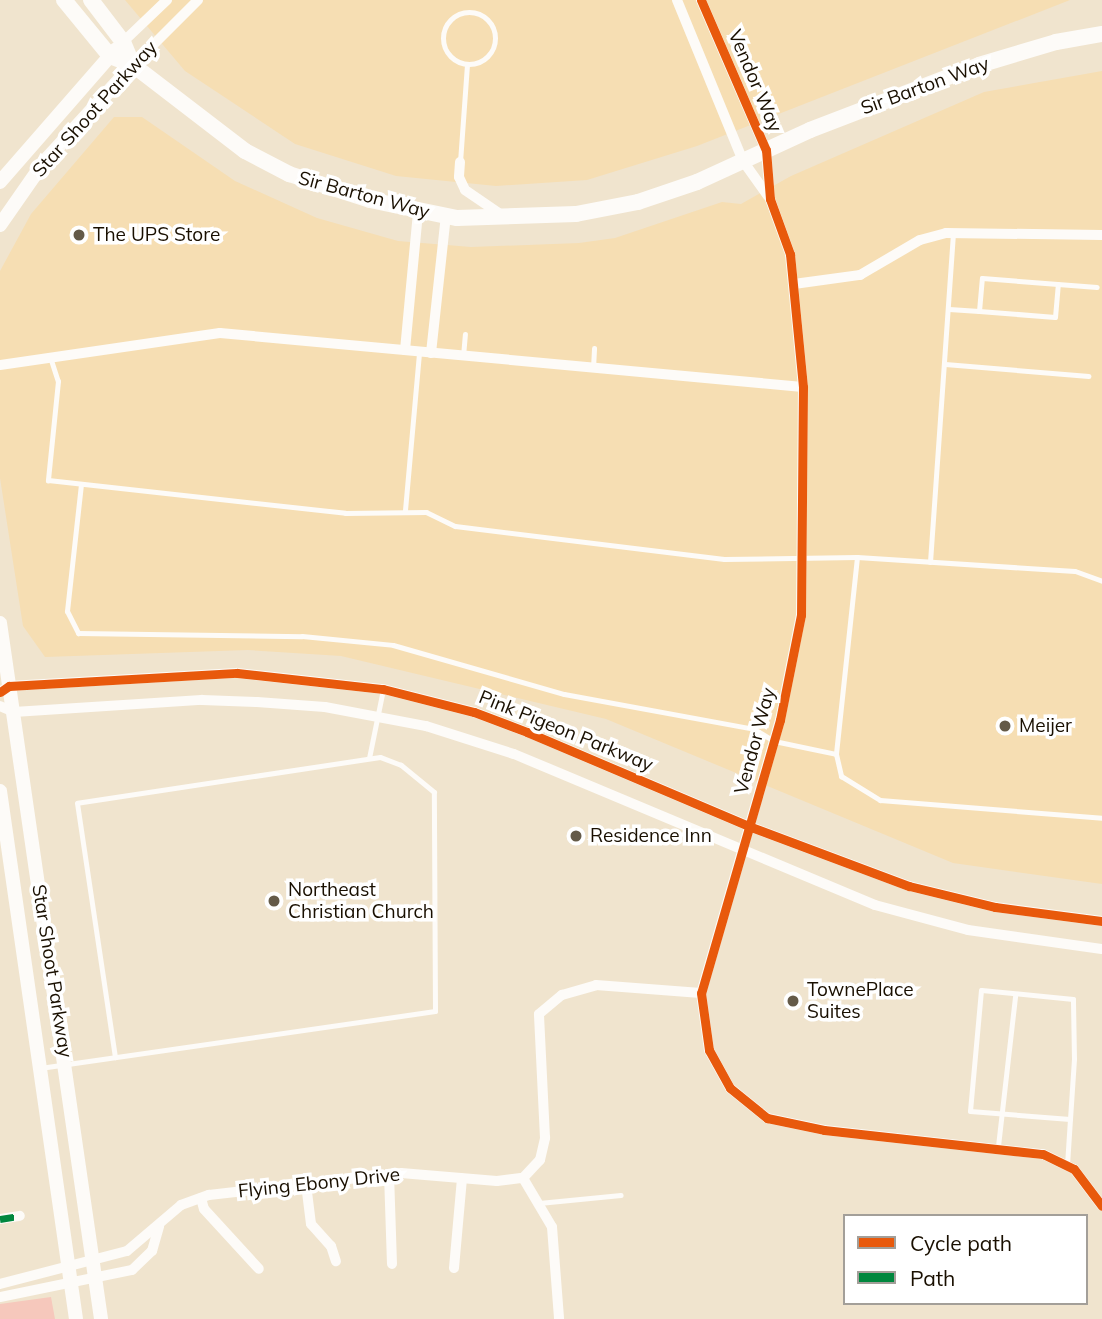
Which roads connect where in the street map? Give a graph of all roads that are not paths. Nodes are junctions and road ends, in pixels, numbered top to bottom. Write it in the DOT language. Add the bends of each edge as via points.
graph roads {
  1 [pos="64,0"];
  2 [pos="91,0"];
  3 [pos="167,0"];
  4 [pos="198,0"];
  5 [pos="677,0"];
  6 [pos="701,0"];
  7 [pos="1102,34"];
  8 [pos="123,42"];
  9 [pos="110,56"];
  10 [pos="467,64"];
  11 [pos="133,65"];
  12 [pos="766,150"];
  13 [pos="743,161"];
  14 [pos="460,162"];
  15 [pos="0,182"];
  16 [pos="770,199"];
  17 [pos="418,212"];
  18 [pos="446,216"];
  19 [pos="509,219"];
  20 [pos="0,225"];
  21 [pos="953,232"];
  22 [pos="1102,234"];
  23 [pos="794,284"];
  24 [pos="1058,284"];
  25 [pos="1097,287"];
  26 [pos="949,309"];
  27 [pos="979,311"];
  28 [pos="465,334"];
  29 [pos="594,348"];
  30 [pos="405,350"];
  31 [pos="419,352"];
  32 [pos="431,353"];
  33 [pos="463,356"];
  34 [pos="51,360"];
  35 [pos="945,364"];
  36 [pos="0,365"];
  37 [pos="593,368"];
  38 [pos="1089,376"];
  39 [pos="803,387"];
  40 [pos="81,484"];
  41 [pos="405,510"];
  42 [pos="804,554"];
  43 [pos="857,557"];
  44 [pos="930,562"];
  45 [pos="1102,581"];
  46 [pos="0,622"];
  47 [pos="5,689"];
  48 [pos="383,689"];
  49 [pos="7,709"];
  50 [pos="377,716"];
  51 [pos="775,741"];
  52 [pos="836,754"];
  53 [pos="369,758"];
  54 [pos="0,790"];
  55 [pos="1102,818"];
  56 [pos="751,827"];
  57 [pos="743,852"];
  58 [pos="1102,921"];
  59 [pos="1102,949"];
  60 [pos="701,993"];
  61 [pos="1015,996"];
  62 [pos="115,1057"];
  63 [pos="66,1064"];
  64 [pos="40,1068"];
  65 [pos="1002,1115"];
  66 [pos="1070,1119"];
  67 [pos="998,1146"];
  68 [pos="1067,1165"];
  69 [pos="389,1174"];
  70 [pos="462,1178"];
  71 [pos="523,1178"];
  72 [pos="306,1184"];
  73 [pos="621,1195"];
  74 [pos="201,1198"];
  75 [pos="536,1204"];
  76 [pos="1102,1206"];
  77 [pos="20,1216"];
  78 [pos="0,1219"];
  79 [pos="159,1226"];
  80 [pos="336,1261"];
  81 [pos="392,1264"];
  82 [pos="454,1268"];
  83 [pos="259,1269"];
  84 [pos="93,1270"];
  85 [pos="70,1274"];
  86 [pos="0,1284"];
  87 [pos="0,1297"];
  88 [pos="76,1319"];
  89 [pos="101,1319"];
  90 [pos="559,1319"];
  1 -- 9 [label="main road, Sir Barton Way"];
  2 -- 8 [label="main road, Sir Barton Way"];
  3 -- 8 [label="street, Star Shoot Parkway"];
  4 -- 11 [label="street, Star Shoot Parkway"];
  5 -- 13 [label="street, Vendor Way"];
  6 -- 12 [label="street, Vendor Way"];
  7 -- 12 [label="main road, Sir Barton Way" via="979,65"];
  8 -- 9 [label="street, Star Shoot Parkway"];
  8 -- 11 [label="main road, Sir Barton Way"];
  9 -- 11 [label="main road, Sir Barton Way"];
  9 -- 15 [label="street, Star Shoot Parkway"];
  10 -- 10 [label="lane" via="486,58 495,36 485,17 468,12 449,21 443,36 452,57"];
  10 -- 14 [label="lane"];
  11 -- 17 [label="main road, Sir Barton Way" via="208,126 289,174"];
  11 -- 20 [label="street, Star Shoot Parkway" via="44,162"];
  12 -- 13 [label="main road, Sir Barton Way"];
  12 -- 16 [label="street, Vendor Way"];
  13 -- 16 [label="street, Vendor Way"];
  13 -- 19 [label="main road, Sir Barton Way" via="638,202 576,214"];
  14 -- 19 [label="street" via="459,177 465,190"];
  16 -- 23 [label="street, Vendor Way" via="790,254"];
  17 -- 18 [label="main road, Sir Barton Way"];
  17 -- 30 [label="street"];
  18 -- 19 [label="main road, Sir Barton Way"];
  18 -- 32 [label="street"];
  21 -- 22 [label="street"];
  21 -- 23 [label="street" via="919,240 860,275"];
  21 -- 26 [label="lane"];
  23 -- 39 [label="street, Vendor Way"];
  24 -- 25 [label="lane"];
  24 -- 27 [label="lane" via="1055,317"];
  24 -- 27 [label="lane" via="982,278"];
  26 -- 27 [label="lane"];
  26 -- 35 [label="lane"];
  28 -- 33 [label="lane"];
  29 -- 37 [label="lane"];
  30 -- 31 [label="street"];
  30 -- 34 [label="street" via="220,333"];
  31 -- 32 [label="street"];
  31 -- 41 [label="lane"];
  32 -- 33 [label="street"];
  33 -- 37 [label="street"];
  34 -- 36 [label="street"];
  34 -- 40 [label="lane" via="58,381 48,480"];
  35 -- 38 [label="lane"];
  35 -- 44 [label="lane"];
  37 -- 39 [label="street"];
  39 -- 42 [label="street, Vendor Way"];
  40 -- 41 [label="lane" via="345,513"];
  40 -- 51 [label="lane" via="66,611 78,634 302,636 393,645 564,694 754,729"];
  41 -- 42 [label="lane" via="426,512 456,526 724,559"];
  42 -- 43 [label="lane"];
  42 -- 51 [label="street, Vendor Way" via="796,654"];
  43 -- 44 [label="lane"];
  43 -- 52 [label="lane"];
  44 -- 45 [label="lane" via="1075,571"];
  46 -- 47 [label="street, Star Shoot Parkway"];
  47 -- 48 [label="street, Pink Pigeon Parkway" via="237,673"];
  47 -- 49 [label="street, Star Shoot Parkway"];
  48 -- 50 [label="lane"];
  48 -- 56 [label="street, Pink Pigeon Parkway" via="474,712"];
  49 -- 50 [label="street" via="202,701 293,704"];
  49 -- 63 [label="street, Star Shoot Parkway"];
  50 -- 53 [label="lane"];
  50 -- 57 [label="street" via="485,743"];
  51 -- 52 [label="lane"];
  51 -- 56 [label="street, Vendor Way"];
  52 -- 55 [label="lane" via="841,776 880,800"];
  53 -- 62 [label="lane" via="77,803"];
  53 -- 62 [label="lane" via="401,765 434,792 435,1011"];
  54 -- 64 [label="street, Star Shoot Parkway"];
  56 -- 57 [label="street, Vendor Way"];
  56 -- 58 [label="street, Pink Pigeon Parkway" via="866,872 941,895 1040,915"];
  57 -- 59 [label="street" via="840,893 928,921 1030,942"];
  57 -- 60 [label="street, Vendor Way"];
  60 -- 67 [label="street, Vendor Way" via="701,1013 714,1064 730,1088 767,1118 824,1130"];
  60 -- 71 [label="street" via="596,985 562,995 539,1014 544,1149"];
  61 -- 65 [label="lane"];
  61 -- 65 [label="lane" via="981,990 971,1111"];
  61 -- 66 [label="lane" via="1073,999"];
  62 -- 63 [label="lane"];
  63 -- 64 [label="lane"];
  63 -- 84 [label="street, Star Shoot Parkway"];
  64 -- 85 [label="street, Star Shoot Parkway"];
  65 -- 66 [label="lane"];
  65 -- 67 [label="lane"];
  66 -- 68 [label="lane"];
  67 -- 68 [label="street, Vendor Way" via="1043,1154"];
  68 -- 76 [label="street, Vendor Way" via="1085,1179"];
  69 -- 70 [label="street, Flying Ebony Drive"];
  69 -- 72 [label="street, Flying Ebony Drive"];
  69 -- 81 [label="street"];
  70 -- 71 [label="street, Flying Ebony Drive"];
  70 -- 82 [label="street"];
  71 -- 75 [label="street"];
  72 -- 74 [label="street, Flying Ebony Drive" via="248,1188"];
  72 -- 80 [label="street" via="309,1219 331,1246"];
  73 -- 75 [label="lane"];
  74 -- 79 [label="street, Flying Ebony Drive" via="181,1205"];
  74 -- 83 [label="street" via="204,1209"];
  75 -- 90 [label="street" via="552,1227"];
  77 -- 78 [label="street"];
  79 -- 84 [label="street, Flying Ebony Drive"];
  79 -- 84 [label="street, Flying Ebony Drive" via="152,1251 141,1264"];
  84 -- 85 [label="street, Flying Ebony Drive"];
  84 -- 89 [label="street, Star Shoot Parkway"];
  85 -- 86 [label="street, Flying Ebony Drive"];
  85 -- 87 [label="street, Flying Ebony Drive"];
  85 -- 88 [label="street, Star Shoot Parkway"];
}
